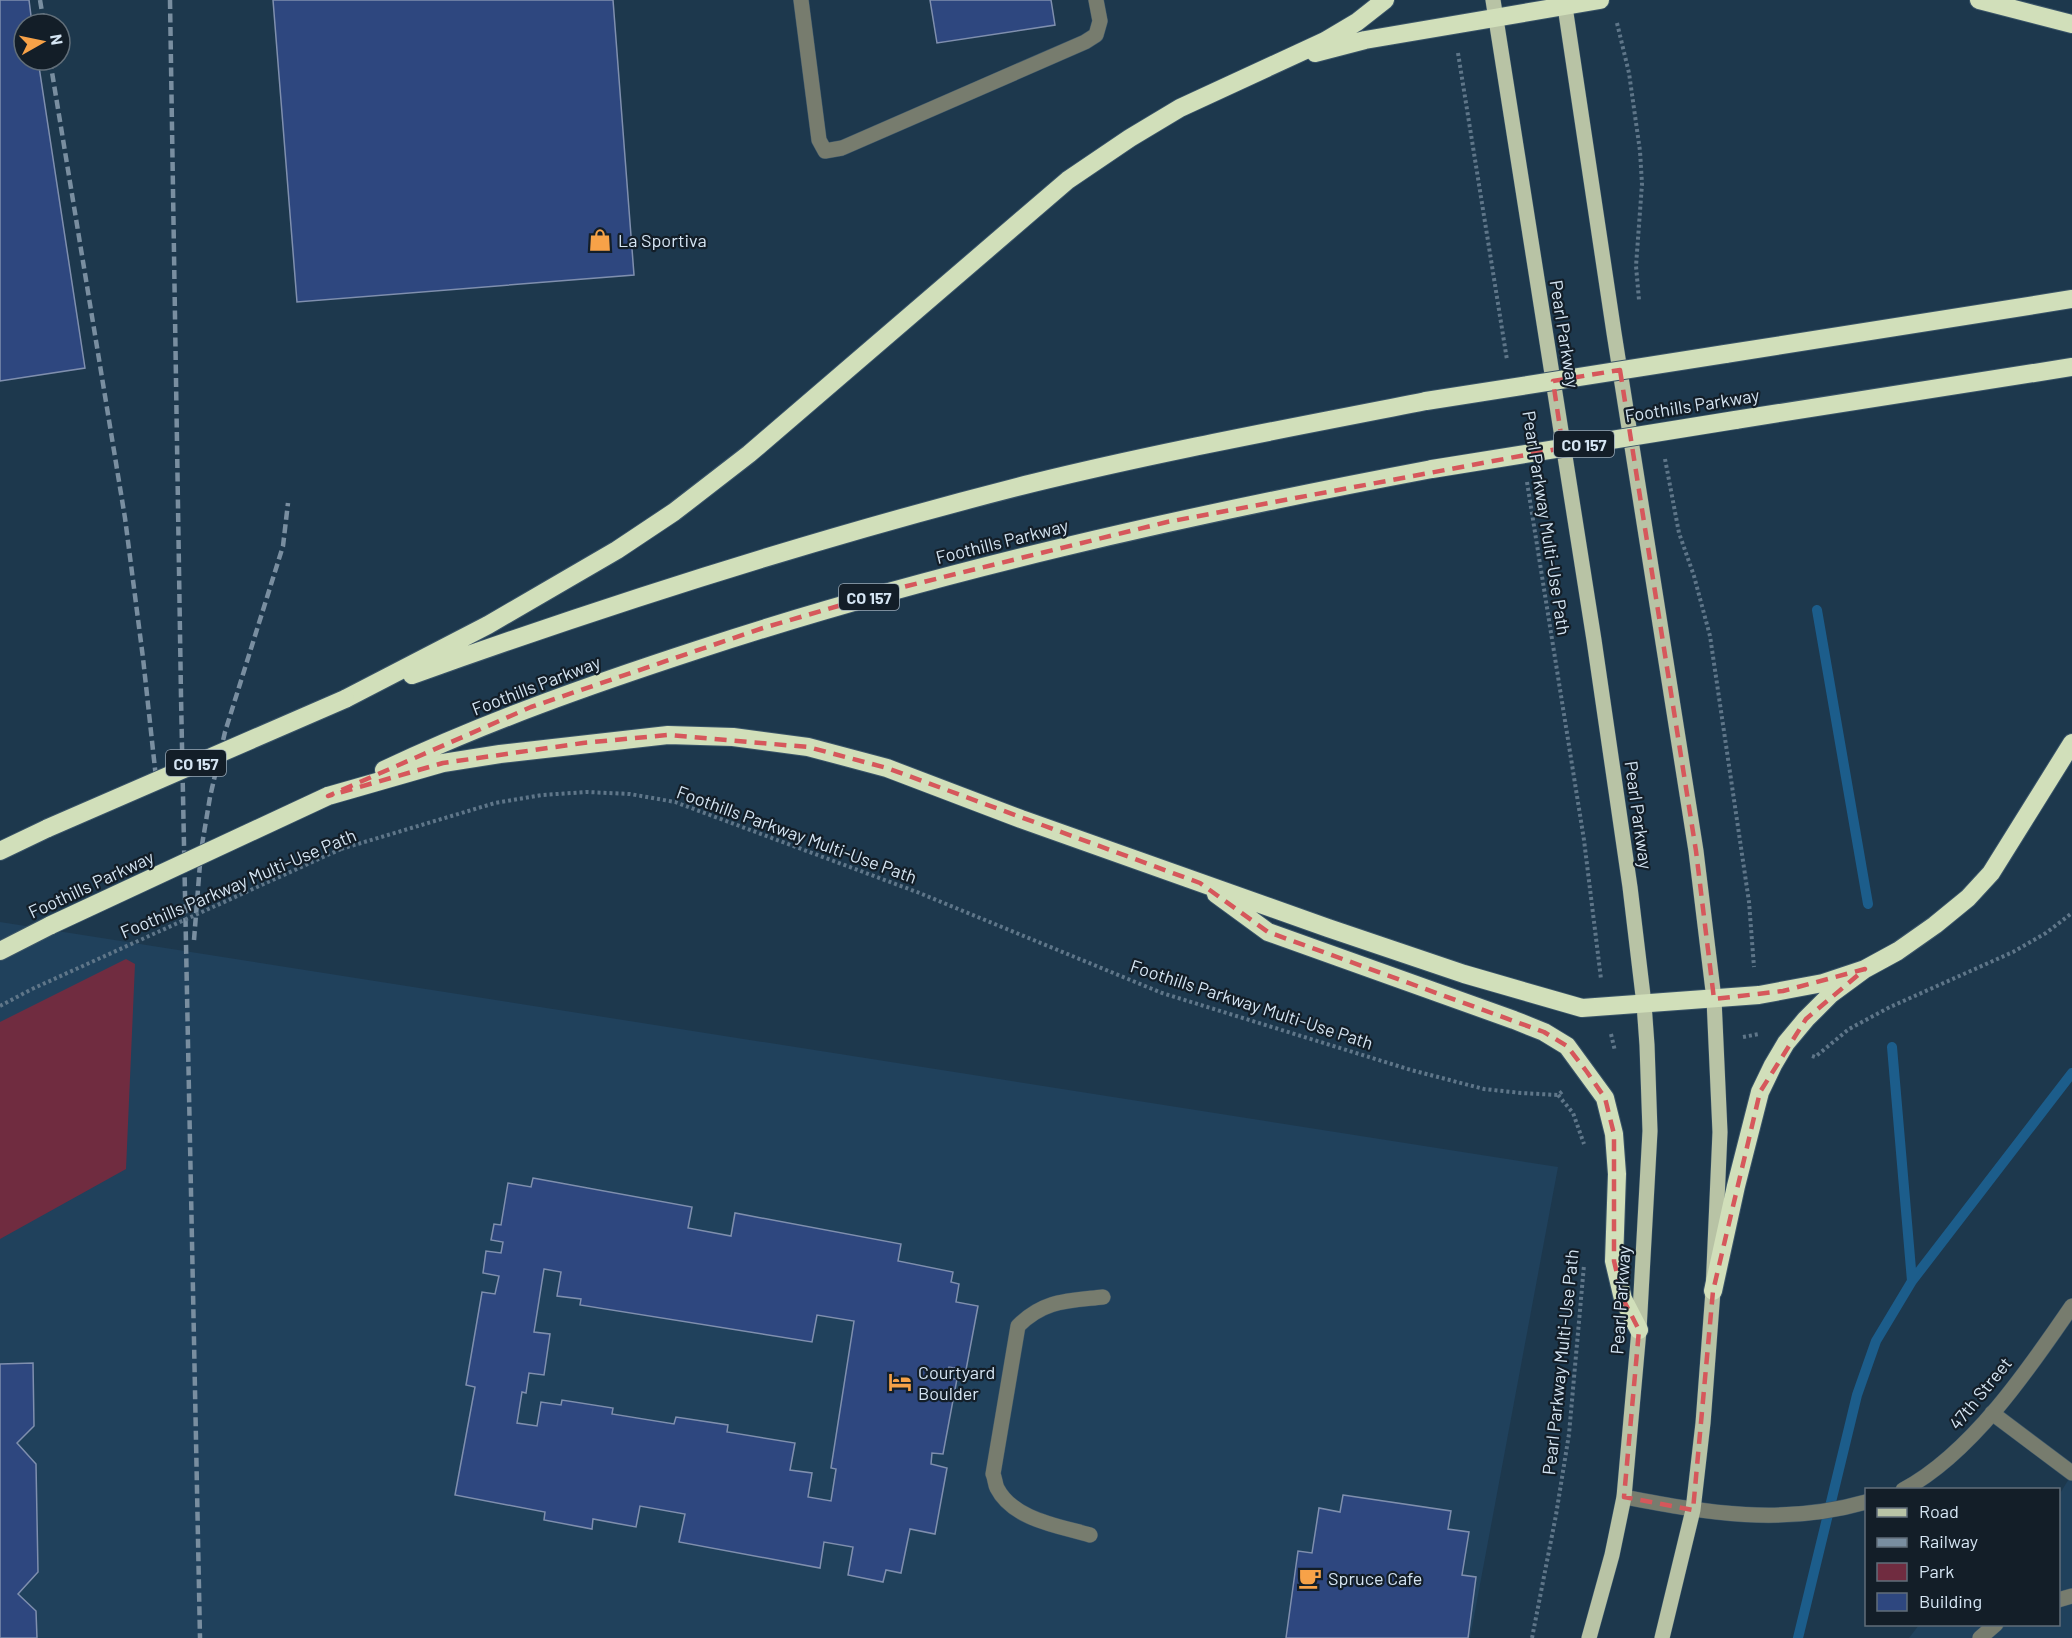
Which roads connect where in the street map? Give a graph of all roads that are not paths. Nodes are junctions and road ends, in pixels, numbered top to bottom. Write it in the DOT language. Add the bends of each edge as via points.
graph roads {
  1 [pos="801,0"];
  2 [pos="1095,0"];
  3 [pos="1385,0"];
  4 [pos="1600,0"];
  5 [pos="1979,0"];
  6 [pos="1564,3"];
  7 [pos="1494,9"];
  8 [pos="2072,24"];
  9 [pos="1264,69"];
  10 [pos="2072,299"];
  11 [pos="2072,367"];
  12 [pos="345,699"];
  13 [pos="2072,743"];
  14 [pos="328,796"];
  15 [pos="0,851"];
  16 [pos="1200,883"];
  17 [pos="0,951"];
  18 [pos="1865,969"];
  19 [pos="1714,999"];
  20 [pos="1644,1004"];
  21 [pos="1713,1291"];
  22 [pos="1102,1296"];
  23 [pos="2072,1306"];
  24 [pos="1639,1330"];
  25 [pos="1992,1413"];
  26 [pos="2072,1473"];
  27 [pos="1906,1488"];
  28 [pos="1624,1497"];
  29 [pos="1864,1503"];
  30 [pos="1693,1510"];
  31 [pos="1090,1535"];
  32 [pos="1994,1626"];
  33 [pos="1589,1638"];
  34 [pos="1662,1638"];
  35 [pos="1980,1638"];
  1 -- 2 [label="street" via="819,140 825,152 1085,42 1096,35 1100,21"];
  3 -- 9 [label="highway" via="1324,41"];
  4 -- 6 [label="highway"];
  5 -- 8 [label="highway"];
  6 -- 7 [label="highway"];
  6 -- 19 [label="main road" via="1696,850"];
  7 -- 9 [label="highway" via="1453,25 1365,40"];
  7 -- 20 [label="main road, Pearl Parkway" via="1594,640"];
  9 -- 12 [label="highway" via="1180,108 1068,180 749,454 674,512 488,625"];
  10 -- 12 [label="highway, CO 157, bridge" via="1426,401 1142,458 1032,484 763,559 507,641"];
  11 -- 14 [label="highway, Foothills Parkway / CO 157, bridge" via="1432,469 1190,517 1063,547 903,587 630,672 437,745"];
  12 -- 15 [label="highway, CO 157, bridge"];
  13 -- 18 [label="highway" via="1991,873 1935,925"];
  14 -- 16 [label="highway" via="443,763 500,754 668,735 733,737 808,747 887,768"];
  14 -- 17 [label="highway, Foothills Parkway / CO 157, bridge"];
  16 -- 20 [label="highway" via="1526,993 1582,1008"];
  16 -- 24 [label="highway" via="1268,932 1514,1020 1567,1046 1605,1098 1614,1134 1617,1174 1614,1261 1623,1299"];
  18 -- 19 [label="highway" via="1759,995"];
  18 -- 21 [label="highway" via="1806,1019 1786,1043 1760,1092"];
  19 -- 20 [label="highway"];
  19 -- 21 [label="main road" via="1720,1132"];
  20 -- 24 [label="main road, Pearl Parkway" via="1650,1131"];
  21 -- 30 [label="main road"];
  22 -- 31 [label="street" via="1053,1303 1018,1326 993,1474 997,1488 1024,1515"];
  23 -- 25 [label="street, 47th Street"];
  24 -- 28 [label="main road, Pearl Parkway"];
  25 -- 26 [label="street"];
  25 -- 27 [label="street, 47th Street" via="1957,1452"];
  28 -- 30 [label="street"];
  28 -- 33 [label="main road, Pearl Parkway"];
  29 -- 30 [label="street" via="1792,1516"];
  30 -- 34 [label="main road"];
  32 -- 35 [label="street"];
}
